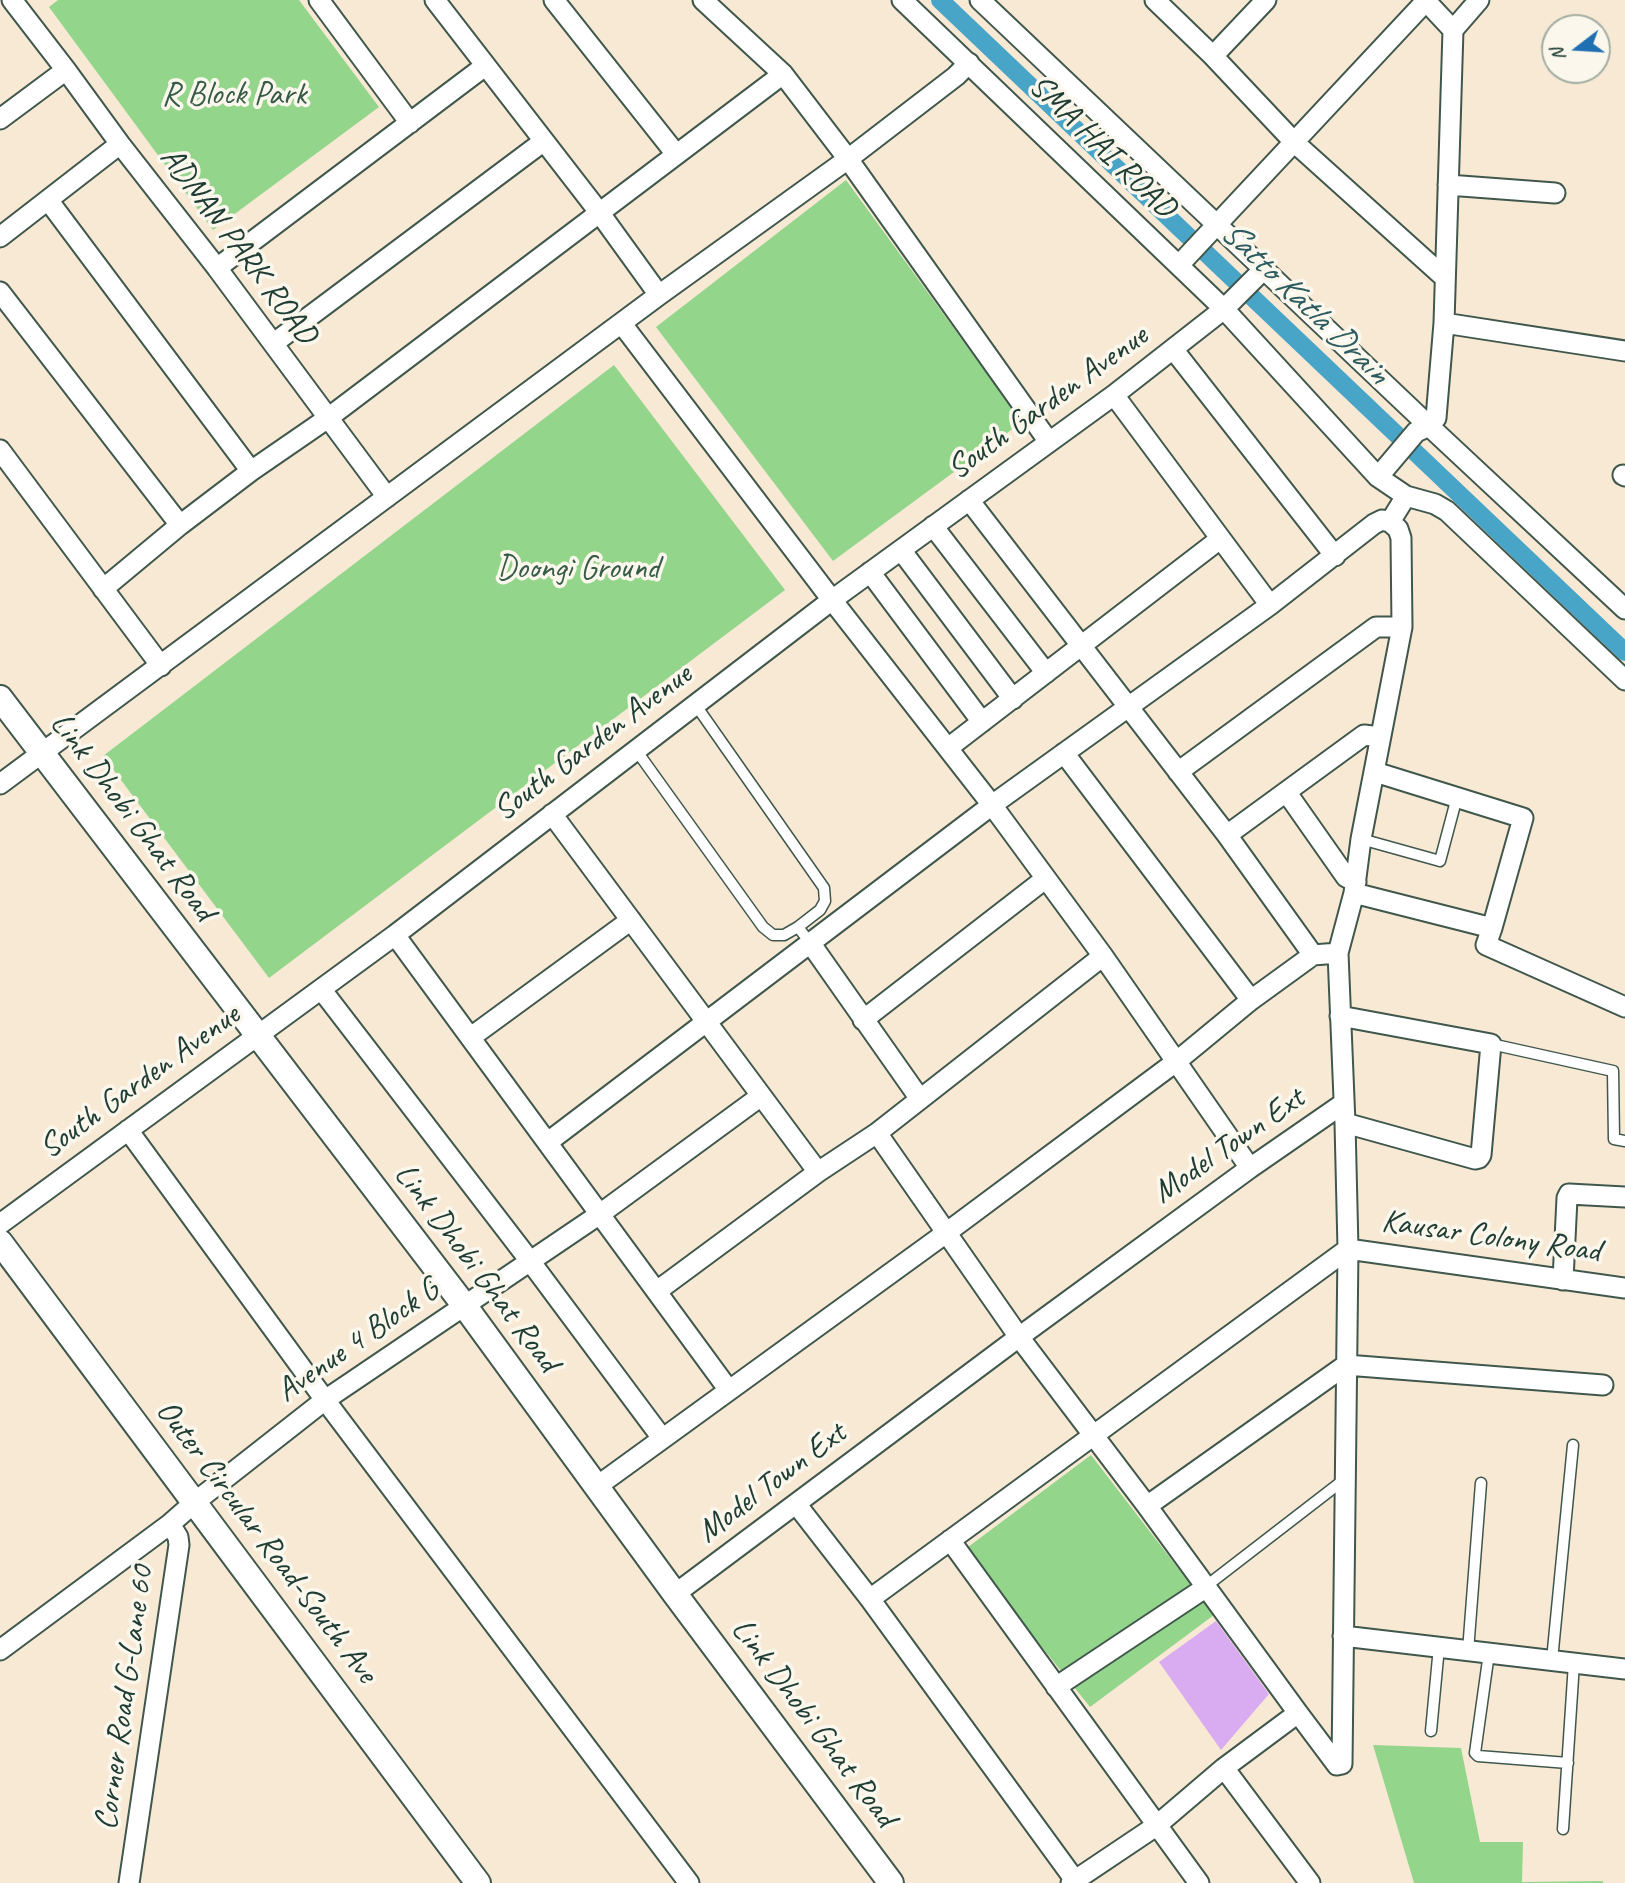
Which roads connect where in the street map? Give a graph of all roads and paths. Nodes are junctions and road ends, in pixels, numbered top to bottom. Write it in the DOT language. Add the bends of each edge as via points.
graph roads {
  1 [pos="12,0"];
  2 [pos="319,0"];
  3 [pos="435,0"];
  4 [pos="554,0"];
  5 [pos="703,0"];
  6 [pos="902,0"];
  7 [pos="980,0"];
  8 [pos="1155,0"];
  9 [pos="1266,0"];
  10 [pos="1479,0"];
  11 [pos="1426,1"];
  12 [pos="1453,30"];
  13 [pos="1213,56"];
  14 [pos="969,63"];
  15 [pos="485,66"];
  16 [pos="66,70"];
  17 [pos="783,74"];
  18 [pos="0,119"];
  19 [pos="410,123"];
  20 [pos="544,141"];
  21 [pos="1295,143"];
  22 [pos="120,144"];
  23 [pos="676,154"];
  24 [pos="848,159"];
  25 [pos="1448,185"];
  26 [pos="1555,193"];
  27 [pos="48,200"];
  28 [pos="599,212"];
  29 [pos="1214,229"];
  30 [pos="0,237"];
  31 [pos="1183,261"];
  32 [pos="217,268"];
  33 [pos="1261,272"];
  34 [pos="1445,278"];
  35 [pos="0,292"];
  36 [pos="659,295"];
  37 [pos="1229,304"];
  38 [pos="1444,323"];
  39 [pos="622,324"];
  40 [pos="274,343"];
  41 [pos="1173,349"];
  42 [pos="1625,351"];
  43 [pos="1114,395"];
  44 [pos="328,418"];
  45 [pos="1422,429"];
  46 [pos="1049,442"];
  47 [pos="0,450"];
  48 [pos="251,471"];
  49 [pos="1378,477"];
  50 [pos="1406,496"];
  51 [pos="387,497"];
  52 [pos="969,500"];
  53 [pos="1390,522"];
  54 [pos="180,525"];
  55 [pos="933,526"];
  56 [pos="1220,539"];
  57 [pos="901,550"];
  58 [pos="1335,556"];
  59 [pos="870,572"];
  60 [pos="103,589"];
  61 [pos="832,600"];
  62 [pos="1270,606"];
  63 [pos="1625,609"];
  64 [pos="1402,627"];
  65 [pos="1081,647"];
  66 [pos="161,666"];
  67 [pos="1046,673"];
  68 [pos="1625,680"];
  69 [pos="0,698"];
  70 [pos="1013,699"];
  71 [pos="695,704"];
  72 [pos="1128,709"];
  73 [pos="982,722"];
  74 [pos="1380,737"];
  75 [pos="948,748"];
  76 [pos="636,750"];
  77 [pos="42,753"];
  78 [pos="1064,753"];
  79 [pos="1178,772"];
  80 [pos="1375,772"];
  81 [pos="0,784"];
  82 [pos="1287,793"];
  83 [pos="1457,797"];
  84 [pos="992,805"];
  85 [pos="552,814"];
  86 [pos="1227,835"];
  87 [pos="1361,839"];
  88 [pos="1045,879"];
  89 [pos="1355,888"];
  90 [pos="631,920"];
  91 [pos="798,927"];
  92 [pos="1492,928"];
  93 [pos="395,935"];
  94 [pos="811,944"];
  95 [pos="1338,953"];
  96 [pos="1313,955"];
  97 [pos="1104,956"];
  98 [pos="321,989"];
  99 [pos="1251,1000"];
  100 [pos="1625,1007"];
  101 [pos="1340,1016"];
  102 [pos="863,1020"];
  103 [pos="708,1023"];
  104 [pos="257,1035"];
  105 [pos="471,1037"];
  106 [pos="1490,1044"];
  107 [pos="1177,1061"];
  108 [pos="761,1097"];
  109 [pos="920,1098"];
  110 [pos="1345,1113"];
  111 [pos="128,1130"];
  112 [pos="877,1133"];
  113 [pos="1625,1141"];
  114 [pos="548,1142"];
  115 [pos="1250,1168"];
  116 [pos="818,1172"];
  117 [pos="1625,1197"];
  118 [pos="600,1214"];
  119 [pos="0,1224"];
  120 [pos="946,1233"];
  121 [pos="0,1242"];
  122 [pos="1348,1249"];
  123 [pos="530,1261"];
  124 [pos="1563,1280"];
  125 [pos="1625,1288"];
  126 [pos="657,1291"];
  127 [pos="464,1305"];
  128 [pos="1019,1337"];
  129 [pos="1346,1365"];
  130 [pos="1603,1385"];
  131 [pos="728,1389"];
  132 [pos="325,1400"];
  133 [pos="1093,1434"];
  134 [pos="662,1438"];
  135 [pos="1573,1445"];
  136 [pos="1345,1479"];
  137 [pos="1480,1483"];
  138 [pos="596,1487"];
  139 [pos="195,1502"];
  140 [pos="797,1505"];
  141 [pos="1147,1506"];
  142 [pos="170,1524"];
  143 [pos="950,1540"];
  144 [pos="1205,1587"];
  145 [pos="675,1594"];
  146 [pos="870,1599"];
  147 [pos="1343,1636"];
  148 [pos="1439,1647"];
  149 [pos="0,1650"];
  150 [pos="1468,1651"];
  151 [pos="1489,1653"];
  152 [pos="1552,1660"];
  153 [pos="1574,1663"];
  154 [pos="1625,1669"];
  155 [pos="1056,1687"];
  156 [pos="1298,1713"];
  157 [pos="1431,1731"];
  158 [pos="1567,1763"];
  159 [pos="1224,1768"];
  160 [pos="1156,1826"];
  161 [pos="1563,1829"];
  162 [pos="1075,1882"];
  163 [pos="129,1883"];
  164 [pos="478,1883"];
  165 [pos="689,1883"];
  166 [pos="891,1883"];
  167 [pos="1199,1883"];
  168 [pos="1310,1883"];
  1 -- 16 [label="street, ADNAN PARK ROAD"];
  2 -- 19 [label="street"];
  3 -- 15 [label="street"];
  4 -- 23 [label="street"];
  5 -- 17 [label="street"];
  6 -- 14 [label="street, SMA HAI ROAD"];
  7 -- 29 [label="street"];
  8 -- 13 [label="street"];
  9 -- 13 [label="street"];
  10 -- 12 [label="street"];
  11 -- 12 [label="street"];
  11 -- 21 [label="street"];
  12 -- 25 [label="street"];
  13 -- 21 [label="street"];
  14 -- 24 [label="street"];
  14 -- 31 [label="street, SMA HAI ROAD"];
  15 -- 19 [label="street"];
  15 -- 20 [label="street"];
  16 -- 18 [label="street"];
  16 -- 22 [label="street, ADNAN PARK ROAD"];
  17 -- 23 [label="street"];
  17 -- 24 [label="street"];
  19 -- 32 [label="street"];
  20 -- 28 [label="street"];
  20 -- 40 [label="street"];
  21 -- 29 [label="street"];
  21 -- 34 [label="street"];
  22 -- 27 [label="street"];
  22 -- 32 [label="street, ADNAN PARK ROAD"];
  23 -- 28 [label="street"];
  24 -- 36 [label="street"];
  24 -- 46 [label="street"];
  25 -- 26 [label="street"];
  25 -- 34 [label="street"];
  27 -- 30 [label="street"];
  27 -- 48 [label="street"];
  28 -- 36 [label="street"];
  28 -- 44 [label="street"];
  29 -- 31 [label="street"];
  29 -- 33 [label="street"];
  31 -- 37 [label="street, SMA HAI ROAD"];
  32 -- 40 [label="street, ADNAN PARK ROAD"];
  33 -- 37 [label="street, South Garden Avenue"];
  33 -- 45 [label="street"];
  34 -- 38 [label="street"];
  35 -- 54 [label="street"];
  36 -- 39 [label="street"];
  37 -- 41 [label="street, South Garden Avenue"];
  37 -- 49 [label="street, SMA HAI ROAD"];
  38 -- 42 [label="street"];
  38 -- 45 [label="street" via="1436,418"];
  39 -- 51 [label="street"];
  39 -- 61 [label="street"];
  40 -- 44 [label="street, ADNAN PARK ROAD"];
  41 -- 43 [label="street, South Garden Avenue"];
  41 -- 58 [label="street"];
  43 -- 46 [label="street, South Garden Avenue"];
  43 -- 56 [label="street"];
  44 -- 48 [label="street"];
  44 -- 51 [label="street, ADNAN PARK ROAD"];
  45 -- 49 [label="street"];
  45 -- 63 [label="street"];
  46 -- 52 [label="street, South Garden Avenue"];
  47 -- 60 [label="street"];
  48 -- 54 [label="street"];
  49 -- 50 [label="street, SMA HAI ROAD"];
  50 -- 53 [label="street"];
  50 -- 68 [label="street, SMA HAI ROAD" via="1447,511"];
  51 -- 66 [label="street"];
  52 -- 55 [label="street, South Garden Avenue"];
  52 -- 65 [label="street"];
  53 -- 58 [label="street" via="1374,524"];
  53 -- 64 [label="street, Model Town Ext" via="1401,538"];
  54 -- 60 [label="street"];
  55 -- 57 [label="street, South Garden Avenue"];
  55 -- 67 [label="street"];
  56 -- 62 [label="street"];
  56 -- 65 [label="street"];
  57 -- 59 [label="street, South Garden Avenue"];
  57 -- 70 [label="street"];
  58 -- 62 [label="street"];
  59 -- 61 [label="street, South Garden Avenue"];
  59 -- 73 [label="street"];
  60 -- 66 [label="street"];
  61 -- 71 [label="street, South Garden Avenue"];
  61 -- 75 [label="street"];
  62 -- 72 [label="street"];
  64 -- 74 [label="street, Model Town Ext"];
  64 -- 79 [label="street" via="1376,627"];
  65 -- 67 [label="street"];
  65 -- 72 [label="street"];
  66 -- 77 [label="street"];
  67 -- 70 [label="street"];
  69 -- 77 [label="street, Link Dhobi Ghat Road"];
  70 -- 73 [label="street"];
  71 -- 76 [label="street, South Garden Avenue"];
  71 -- 91 [label="lane" via="824,888 820,910"];
  72 -- 78 [label="street"];
  72 -- 79 [label="street"];
  73 -- 75 [label="street"];
  74 -- 80 [label="street, Model Town Ext"];
  74 -- 82 [label="street" via="1364,735"];
  75 -- 84 [label="street"];
  76 -- 85 [label="street, South Garden Avenue"];
  76 -- 91 [label="lane" via="763,927 773,935"];
  77 -- 81 [label="street"];
  77 -- 104 [label="street, Link Dhobi Ghat Road"];
  78 -- 84 [label="street"];
  78 -- 99 [label="street"];
  79 -- 86 [label="street"];
  80 -- 83 [label="street"];
  80 -- 87 [label="street, Model Town Ext"];
  82 -- 86 [label="street"];
  82 -- 89 [label="street"];
  83 -- 87 [label="lane" via="1440,861"];
  83 -- 92 [label="street" via="1523,818"];
  84 -- 88 [label="street"];
  84 -- 94 [label="street"];
  85 -- 90 [label="street"];
  85 -- 93 [label="street, South Garden Avenue"];
  86 -- 96 [label="street"];
  87 -- 89 [label="street, Model Town Ext"];
  88 -- 97 [label="street"];
  88 -- 102 [label="street"];
  89 -- 92 [label="street"];
  89 -- 95 [label="street, Model Town Ext"];
  90 -- 103 [label="street"];
  90 -- 105 [label="street"];
  91 -- 94 [label="lane"];
  92 -- 100 [label="street" via="1486,945"];
  93 -- 98 [label="street, South Garden Avenue"];
  93 -- 105 [label="street"];
  94 -- 102 [label="street"];
  94 -- 103 [label="street"];
  95 -- 96 [label="street"];
  95 -- 101 [label="street, Model Town Ext"];
  96 -- 99 [label="street"];
  97 -- 107 [label="street"];
  97 -- 109 [label="street"];
  98 -- 104 [label="street, South Garden Avenue"];
  98 -- 123 [label="street"];
  99 -- 107 [label="street"];
  101 -- 106 [label="street"];
  101 -- 110 [label="street, Model Town Ext"];
  102 -- 109 [label="street"];
  103 -- 108 [label="street"];
  103 -- 114 [label="street"];
  104 -- 111 [label="street, South Garden Avenue"];
  104 -- 127 [label="street, Link Dhobi Ghat Road"];
  105 -- 114 [label="street"];
  106 -- 110 [label="street" via="1479,1158"];
  106 -- 113 [label="lane" via="1613,1071 1614,1139"];
  107 -- 115 [label="street"];
  107 -- 120 [label="street"];
  108 -- 116 [label="street"];
  108 -- 118 [label="street, Avenue 4 Block G"];
  109 -- 112 [label="street"];
  110 -- 115 [label="street, Model Town Ext"];
  110 -- 122 [label="street"];
  111 -- 119 [label="street, South Garden Avenue"];
  111 -- 132 [label="street"];
  112 -- 116 [label="street"];
  112 -- 120 [label="street"];
  114 -- 118 [label="street"];
  115 -- 128 [label="street, Model Town Ext"];
  116 -- 126 [label="street"];
  117 -- 124 [label="street" via="1569,1194"];
  118 -- 123 [label="street, Avenue 4 Block G"];
  118 -- 126 [label="street"];
  120 -- 128 [label="street"];
  120 -- 131 [label="street"];
  121 -- 139 [label="street, Outer Circular Road-South Ave"];
  122 -- 124 [label="street, Kausar Colony Road"];
  122 -- 129 [label="street"];
  122 -- 133 [label="street"];
  123 -- 127 [label="street, Avenue 4 Block G"];
  123 -- 134 [label="street"];
  124 -- 125 [label="street, Kausar Colony Road"];
  126 -- 131 [label="street"];
  127 -- 132 [label="street, Avenue 4 Block G"];
  127 -- 138 [label="street, Link Dhobi Ghat Road"];
  128 -- 133 [label="street"];
  128 -- 140 [label="street, Model Town Ext"];
  129 -- 130 [label="street"];
  129 -- 136 [label="street"];
  129 -- 141 [label="street"];
  131 -- 134 [label="street"];
  132 -- 139 [label="street, Avenue 4 Block G"];
  132 -- 165 [label="street"];
  133 -- 141 [label="street"];
  133 -- 143 [label="street"];
  134 -- 138 [label="street"];
  135 -- 152 [label="lane"];
  136 -- 144 [label="lane"];
  136 -- 147 [label="street"];
  137 -- 150 [label="lane"];
  138 -- 145 [label="street, Link Dhobi Ghat Road"];
  139 -- 142 [label="street, Avenue 4 Block G"];
  139 -- 164 [label="street, Outer Circular Road-South Ave"];
  140 -- 145 [label="street, Model Town Ext"];
  140 -- 146 [label="street"];
  141 -- 144 [label="street"];
  142 -- 149 [label="street, Avenue 4 Block G"];
  142 -- 163 [label="street, Corner Road G-Lane 60" via="179,1545"];
  143 -- 146 [label="street"];
  143 -- 155 [label="street"];
  144 -- 155 [label="street"];
  144 -- 156 [label="street"];
  145 -- 166 [label="street, Link Dhobi Ghat Road"];
  146 -- 162 [label="street"];
  147 -- 148 [label="street"];
  147 -- 156 [label="street" via="1342,1765 1337,1765"];
  148 -- 150 [label="street"];
  148 -- 157 [label="lane"];
  150 -- 151 [label="street"];
  151 -- 152 [label="street"];
  151 -- 158 [label="lane" via="1475,1754"];
  152 -- 153 [label="street"];
  153 -- 154 [label="street"];
  153 -- 158 [label="lane"];
  155 -- 160 [label="street"];
  156 -- 159 [label="street"];
  158 -- 161 [label="lane"];
  159 -- 160 [label="street"];
  159 -- 168 [label="street"];
  160 -- 162 [label="street"];
  160 -- 167 [label="street"];
}
